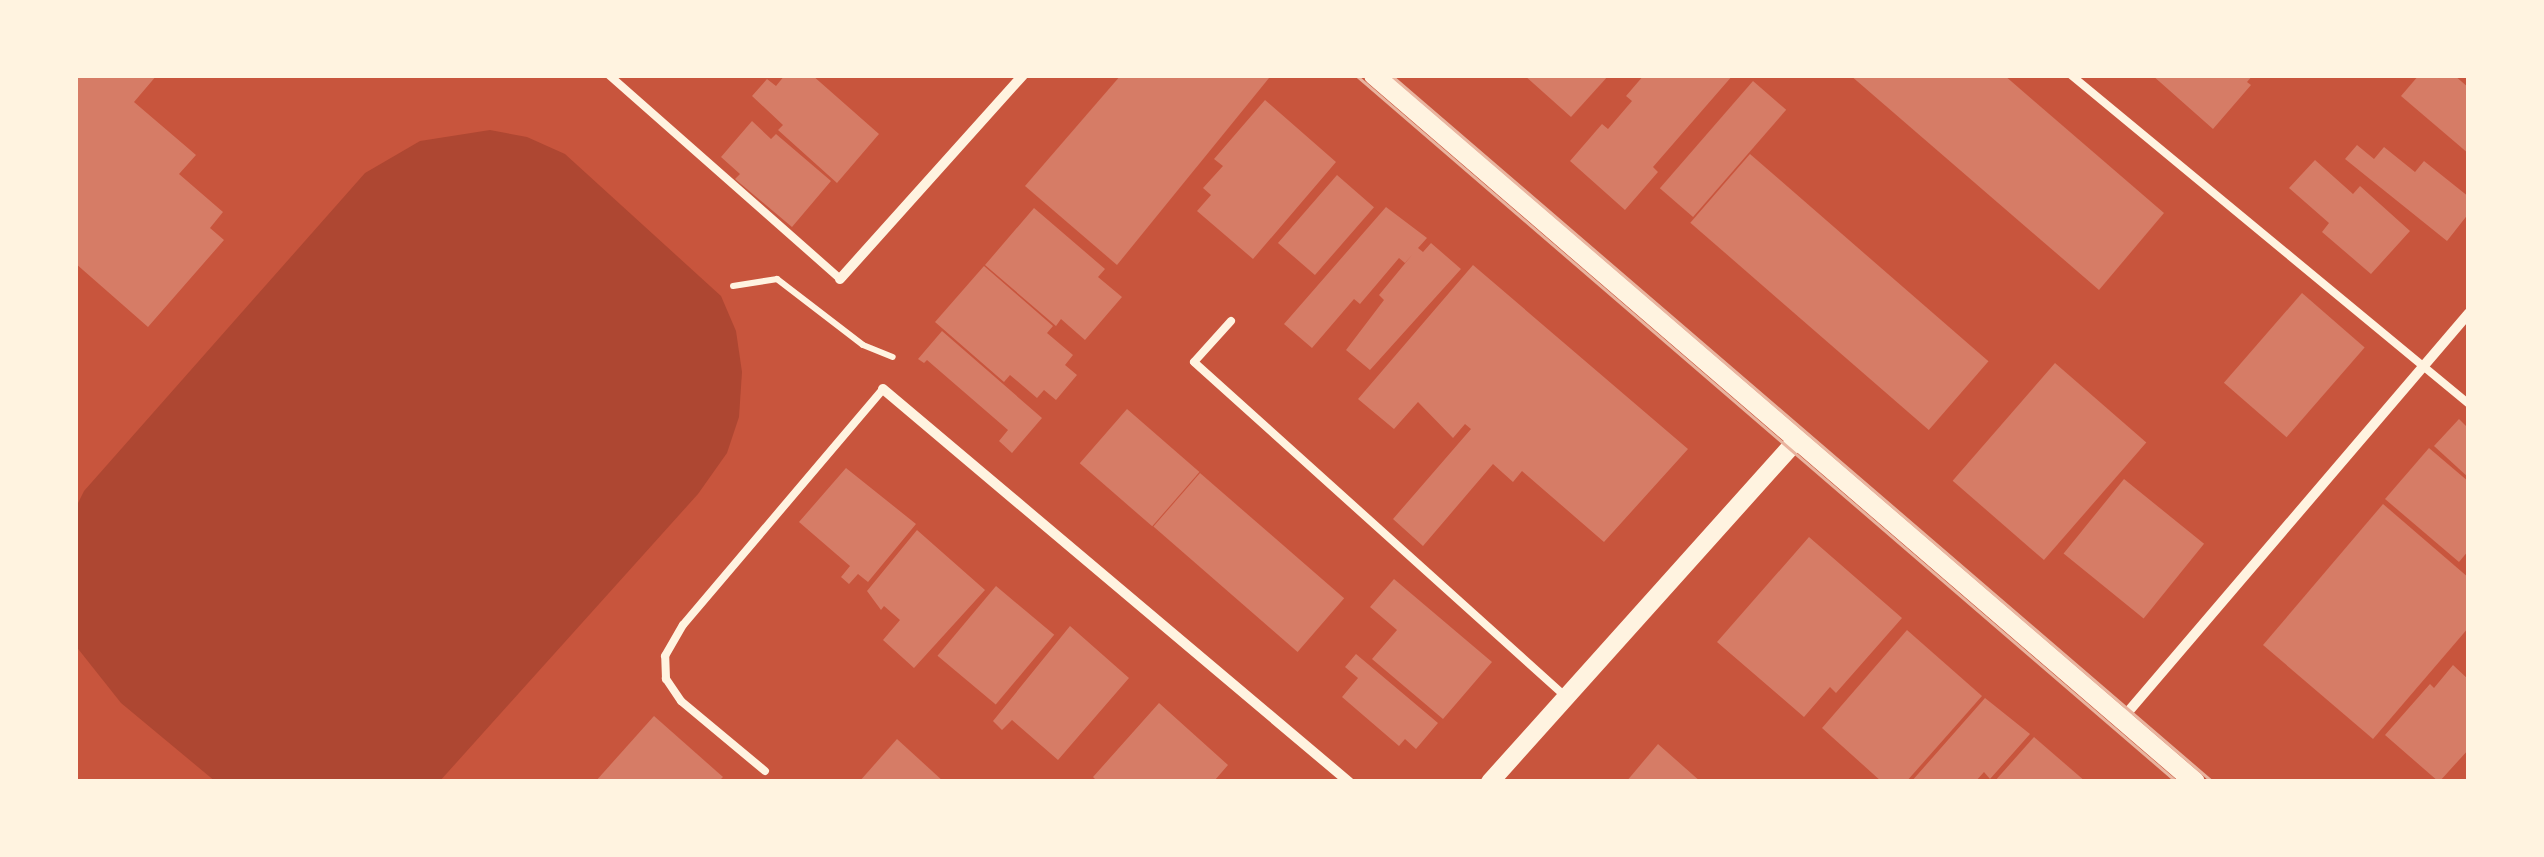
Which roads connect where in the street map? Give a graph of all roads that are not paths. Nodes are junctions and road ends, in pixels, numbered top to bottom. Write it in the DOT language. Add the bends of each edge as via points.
graph roads {
  1 [pos="609,75"];
  2 [pos="1023,75"];
  3 [pos="1374,75"];
  4 [pos="2071,75"];
  5 [pos="840,278"];
  6 [pos="2469,313"];
  7 [pos="1231,322"];
  8 [pos="2425,366"];
  9 [pos="883,389"];
  10 [pos="2469,404"];
  11 [pos="1797,440"];
  12 [pos="1565,696"];
  13 [pos="2122,719"];
  14 [pos="765,771"];
  15 [pos="1350,782"];
  16 [pos="1490,782"];
  17 [pos="2195,782"];
  1 -- 5 [label="lane"];
  2 -- 5 [label="street"];
  3 -- 11 [label="main road"];
  4 -- 8 [label="lane"];
  6 -- 8 [label="street"];
  7 -- 12 [label="lane" via="1194,362"];
  8 -- 10 [label="lane"];
  8 -- 13 [label="street"];
  9 -- 14 [label="lane" via="682,624 665,656 666,679 681,702"];
  9 -- 15 [label="street"];
  11 -- 12 [label="street"];
  11 -- 13 [label="main road"];
  12 -- 16 [label="street"];
  13 -- 17 [label="main road"];
}
